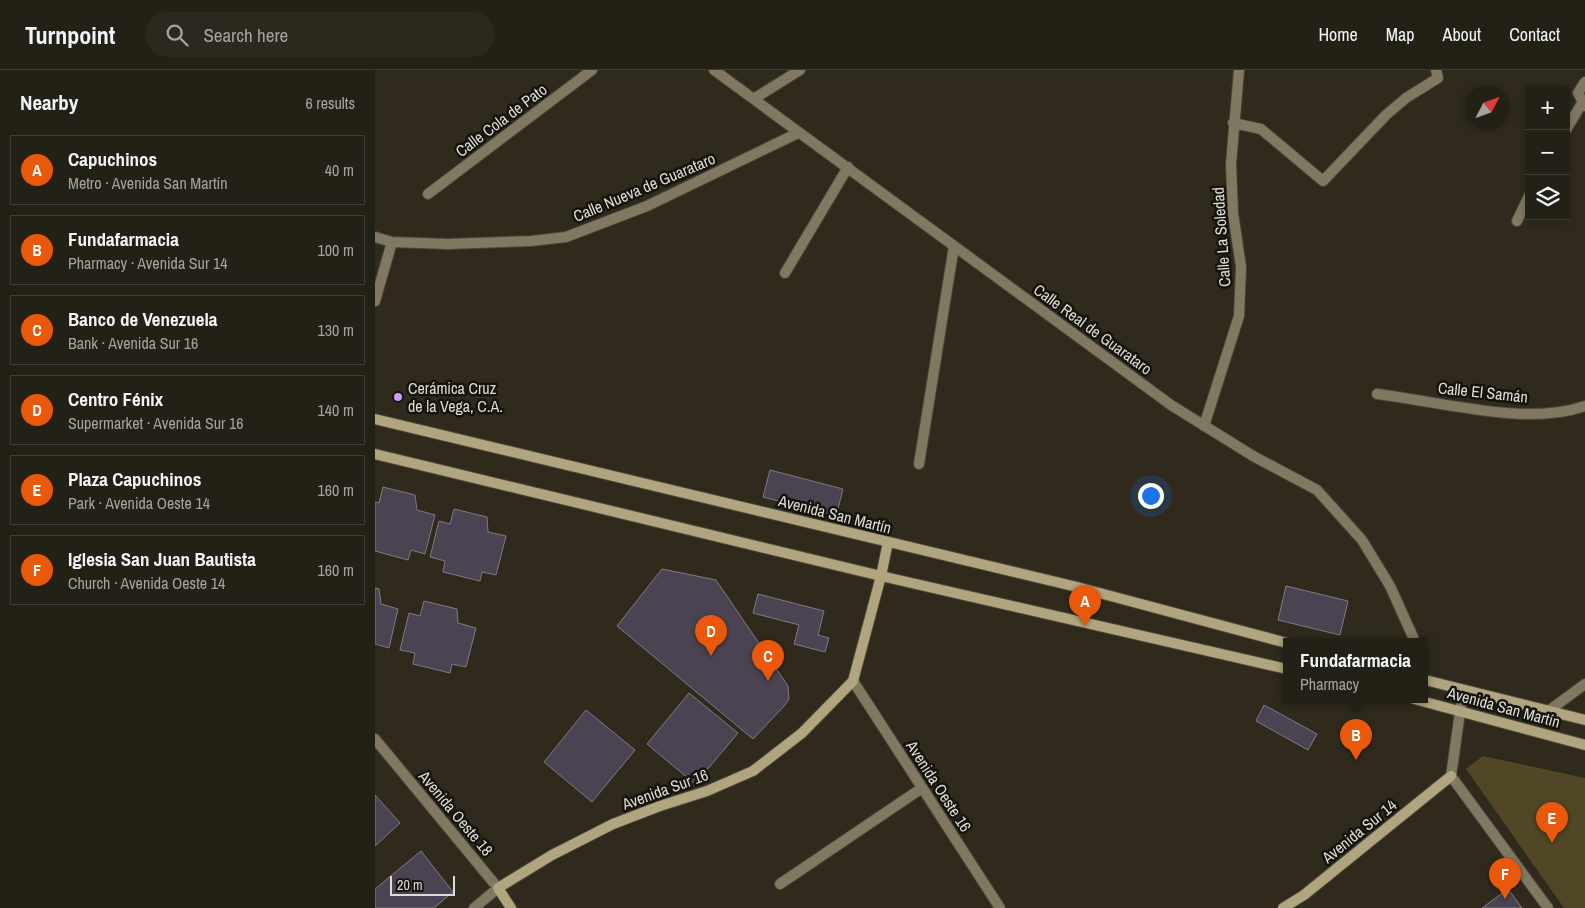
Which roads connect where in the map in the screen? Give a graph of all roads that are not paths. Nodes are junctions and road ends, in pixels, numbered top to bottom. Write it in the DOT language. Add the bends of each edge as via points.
graph roads {
  1 [pos="592,70"];
  2 [pos="714,70"];
  3 [pos="800,70"];
  4 [pos="1239,70"];
  5 [pos="1437,74"];
  6 [pos="1585,82"];
  7 [pos="755,98"];
  8 [pos="1583,105"];
  9 [pos="1233,123"];
  10 [pos="1570,124"];
  11 [pos="798,134"];
  12 [pos="848,167"];
  13 [pos="428,194"];
  14 [pos="1525,204"];
  15 [pos="1517,221"];
  16 [pos="375,238"];
  17 [pos="392,242"];
  18 [pos="954,246"];
  19 [pos="785,273"];
  20 [pos="375,301"];
  21 [pos="1377,394"];
  22 [pos="1585,406"];
  23 [pos="375,419"];
  24 [pos="1204,426"];
  25 [pos="375,454"];
  26 [pos="919,464"];
  27 [pos="888,542"];
  28 [pos="881,576"];
  29 [pos="1413,638"];
  30 [pos="1283,642"];
  31 [pos="1283,668"];
  32 [pos="853,681"];
  33 [pos="1428,681"];
  34 [pos="1585,684"];
  35 [pos="1463,691"];
  36 [pos="1428,702"];
  37 [pos="1461,710"];
  38 [pos="1547,712"];
  39 [pos="1585,720"];
  40 [pos="375,739"];
  41 [pos="1585,744"];
  42 [pos="1451,776"];
  43 [pos="922,788"];
  44 [pos="780,884"];
  45 [pos="498,888"];
  46 [pos="474,908"];
  47 [pos="511,908"];
  48 [pos="1000,908"];
  49 [pos="1283,908"];
  50 [pos="1548,908"];
  1 -- 13 [label="street, Calle Cola de Pato"];
  2 -- 7 [label="street, Calle Real de Guarataro"];
  3 -- 7 [label="street"];
  4 -- 9 [label="street, Calle La Soledad"];
  5 -- 9 [label="street" via="1386,115 1323,181 1261,128"];
  6 -- 8 [label="street" via="1578,93"];
  7 -- 11 [label="street, Calle Real de Guarataro"];
  8 -- 10 [label="street"];
  9 -- 24 [label="street, Calle La Soledad" via="1233,213 1241,267 1239,316"];
  11 -- 12 [label="street, Calle Real de Guarataro"];
  11 -- 17 [label="street, Calle Nueva de Guarataro" via="647,206 566,237 447,244"];
  12 -- 18 [label="street, Calle Real de Guarataro"];
  12 -- 19 [label="street"];
  14 -- 15 [label="street"];
  16 -- 17 [label="street, Calle Nueva de Guarataro"];
  17 -- 20 [label="street"];
  18 -- 24 [label="street, Calle Real de Guarataro"];
  18 -- 26 [label="street"];
  21 -- 22 [label="street, Calle El Samán" via="1523,413 1575,410"];
  23 -- 27 [label="main road, Avenida San Martín"];
  24 -- 29 [label="street, Calle Real de Guarataro" via="1317,490 1362,540 1390,586"];
  25 -- 28 [label="main road"];
  27 -- 28 [label="main road"];
  27 -- 30 [label="main road, Avenida San Martín" via="1077,586"];
  28 -- 31 [label="main road"];
  28 -- 32 [label="main road"];
  32 -- 43 [label="street, Avenida Oeste 16"];
  32 -- 45 [label="main road, Avenida Sur 16" via="802,732 753,771 613,824 552,855"];
  33 -- 35 [label="main road, Avenida San Martín"];
  34 -- 38 [label="street"];
  35 -- 37 [label="street"];
  35 -- 38 [label="main road, Avenida San Martín"];
  36 -- 37 [label="main road, Avenida San Martín"];
  37 -- 41 [label="main road, Avenida San Martín"];
  37 -- 42 [label="street"];
  38 -- 39 [label="main road, Avenida San Martín"];
  40 -- 45 [label="street, Avenida Oeste 18"];
  42 -- 49 [label="main road, Avenida Sur 14" via="1304,895"];
  42 -- 50 [label="street"];
  43 -- 44 [label="street"];
  43 -- 48 [label="street, Avenida Oeste 16"];
  45 -- 46 [label="street, Avenida Sur 16"];
  45 -- 47 [label="main road, Avenida Oeste 18"];
}
